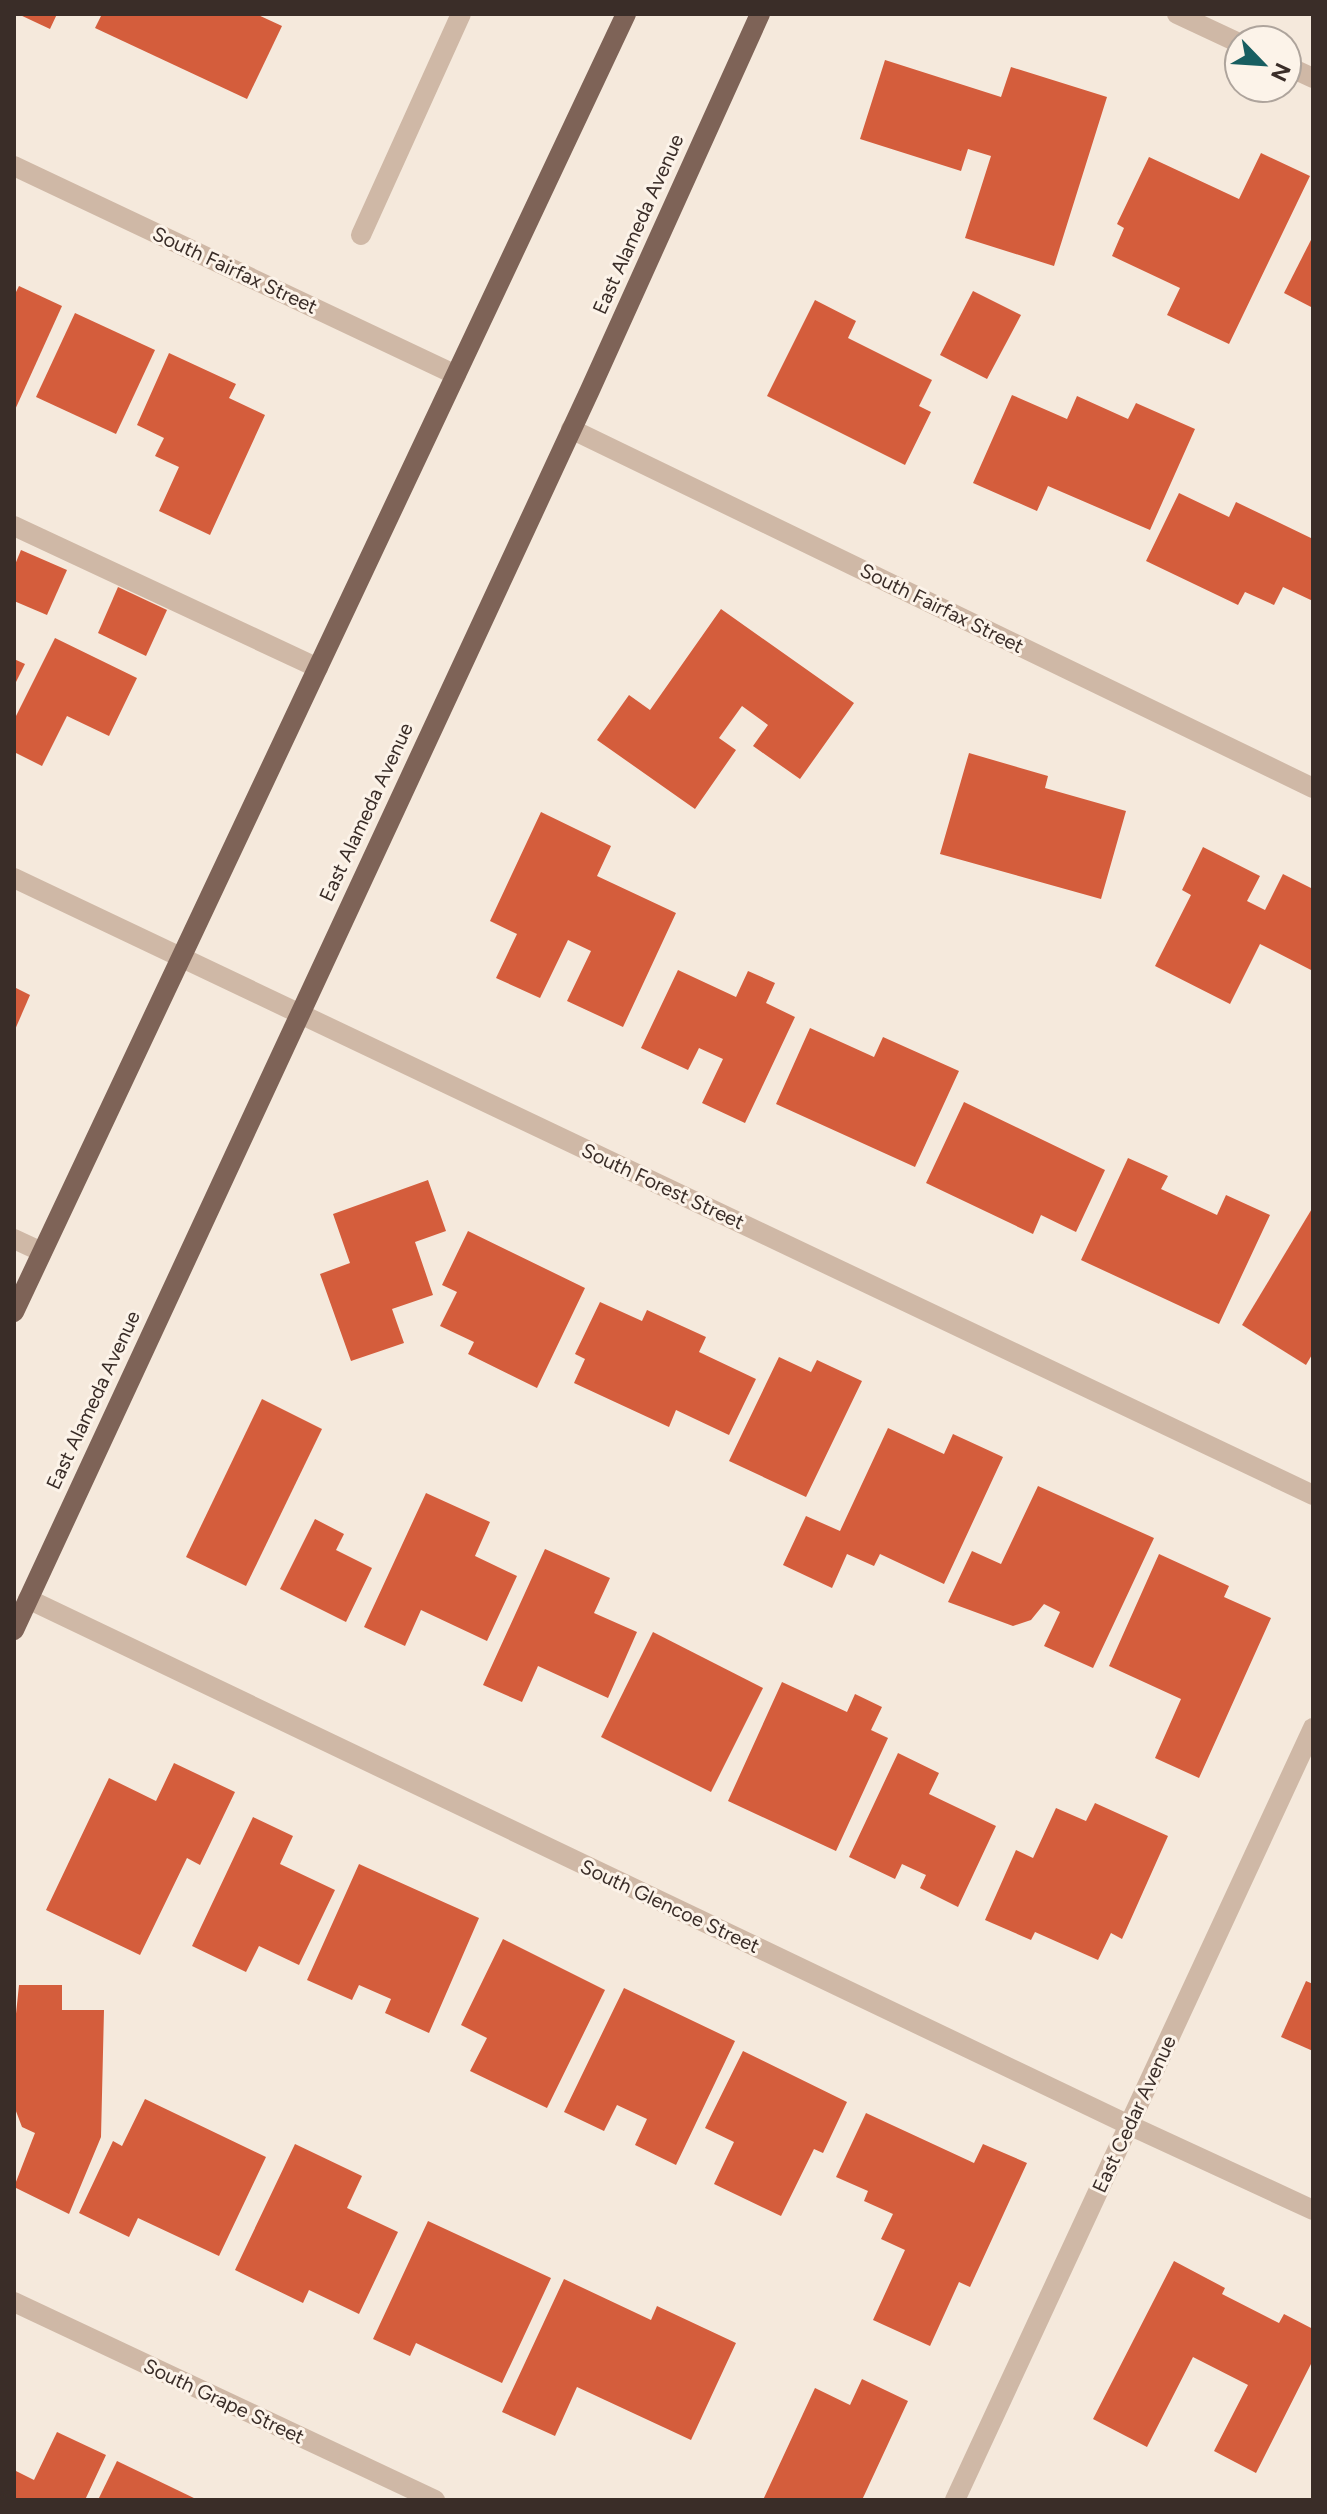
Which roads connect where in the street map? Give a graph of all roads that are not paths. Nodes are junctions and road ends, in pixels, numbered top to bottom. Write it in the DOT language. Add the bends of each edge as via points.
graph roads {
  1 [pos="461,14"];
  2 [pos="626,14"];
  3 [pos="760,14"];
  4 [pos="1177,14"];
  5 [pos="1223,36"];
  6 [pos="14,166"];
  7 [pos="361,235"];
  8 [pos="456,375"];
  9 [pos="571,429"];
  10 [pos="14,526"];
  11 [pos="318,668"];
  12 [pos="1313,788"];
  13 [pos="14,878"];
  14 [pos="182,957"];
  15 [pos="298,1013"];
  16 [pos="14,1239"];
  17 [pos="42,1252"];
  18 [pos="14,1312"];
  19 [pos="1313,1495"];
  20 [pos="28,1599"];
  21 [pos="14,1630"];
  22 [pos="1313,1728"];
  23 [pos="1129,2125"];
  24 [pos="1313,2210"];
  25 [pos="14,2302"];
  26 [pos="435,2500"];
  27 [pos="955,2500"];
  1 -- 7 [label="street"];
  2 -- 8 [label="main road"];
  3 -- 9 [label="main road, East Alameda Avenue"];
  4 -- 5 [label="street"];
  6 -- 8 [label="street, South Fairfax Street"];
  8 -- 11 [label="main road"];
  9 -- 12 [label="street, South Fairfax Street"];
  9 -- 15 [label="main road, East Alameda Avenue"];
  10 -- 11 [label="street"];
  11 -- 14 [label="main road"];
  13 -- 14 [label="street, South Forest Street"];
  14 -- 15 [label="street, South Forest Street"];
  14 -- 17 [label="main road"];
  15 -- 19 [label="street, South Forest Street"];
  15 -- 20 [label="main road, East Alameda Avenue"];
  16 -- 17 [label="street"];
  17 -- 18 [label="main road"];
  20 -- 21 [label="main road, East Alameda Avenue"];
  20 -- 23 [label="street, South Glencoe Street"];
  22 -- 23 [label="street, East Cedar Avenue"];
  23 -- 24 [label="street, South Glencoe Street"];
  23 -- 27 [label="street, East Cedar Avenue"];
  25 -- 26 [label="street, South Grape Street"];
}
